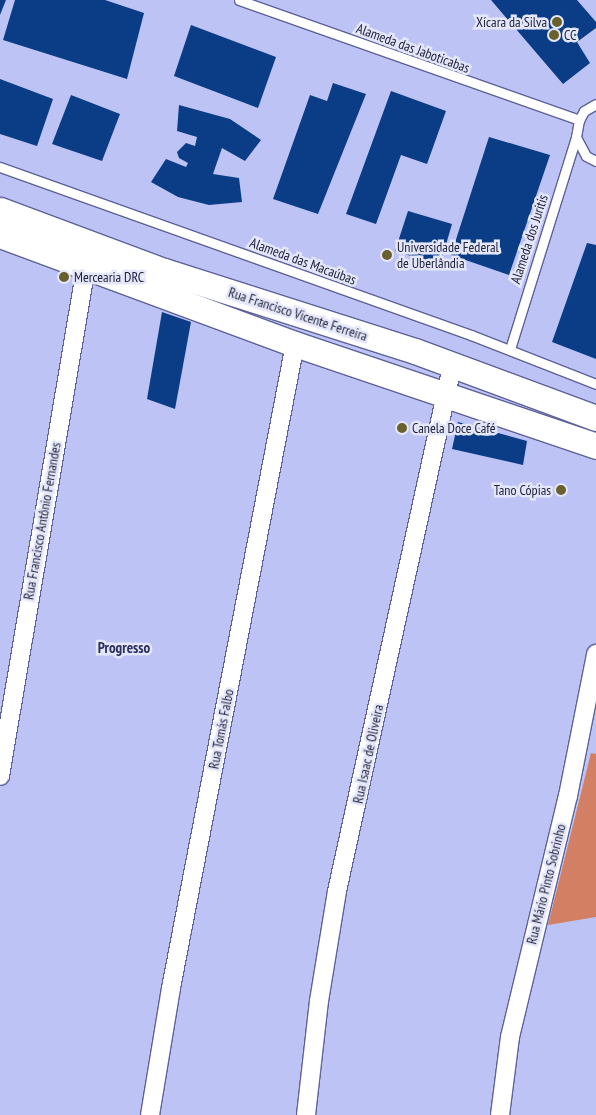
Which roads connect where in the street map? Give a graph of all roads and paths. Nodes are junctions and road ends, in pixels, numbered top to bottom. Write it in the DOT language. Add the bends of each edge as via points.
graph roads {
  1 [pos="239,0"];
  2 [pos="596,104"];
  3 [pos="579,120"];
  4 [pos="576,137"];
  5 [pos="596,161"];
  6 [pos="0,167"];
  7 [pos="0,210"];
  8 [pos="0,235"];
  9 [pos="86,266"];
  10 [pos="295,344"];
  11 [pos="510,349"];
  12 [pos="452,367"];
  13 [pos="596,384"];
  14 [pos="447,396"];
  15 [pos="596,418"];
  16 [pos="596,446"];
  17 [pos="596,654"];
  18 [pos="0,776"];
  19 [pos="150,1115"];
  20 [pos="306,1115"];
  21 [pos="500,1115"];
  1 -- 3 [label="lane, Alameda das Jaboticabas"];
  2 -- 3 [label="lane" via="584,111"];
  3 -- 4 [label="lane, Alameda dos Juritis"];
  4 -- 5 [label="lane" via="586,156"];
  4 -- 11 [label="lane, Alameda dos Juritis"];
  6 -- 11 [label="lane, Alameda das Macaúbas"];
  7 -- 12 [label="main road, Rua Francisco Vicente Ferreira" via="164,271 415,351"];
  8 -- 9 [label="main road, Rua Francisco Vicente Ferreira"];
  9 -- 10 [label="main road, Rua Francisco Vicente Ferreira"];
  9 -- 18 [label="street, Rua Francisco Antônio Fernandes"];
  10 -- 14 [label="main road, Rua Francisco Vicente Ferreira"];
  10 -- 19 [label="street, Rua Tomás Falbo" via="171,988"];
  11 -- 13 [label="lane, Alameda das Macaúbas"];
  12 -- 14 [label="street, Rua Isaac de Oliveira"];
  12 -- 15 [label="main road, Rua Francisco Vicente Ferreira"];
  14 -- 16 [label="main road, Rua Francisco Vicente Ferreira"];
  14 -- 20 [label="street, Rua Isaac de Oliveira" via="337,891 319,1001"];
  17 -- 21 [label="street, Rua Mário Pinto Sobrinho" via="568,796 510,1037"];
}
